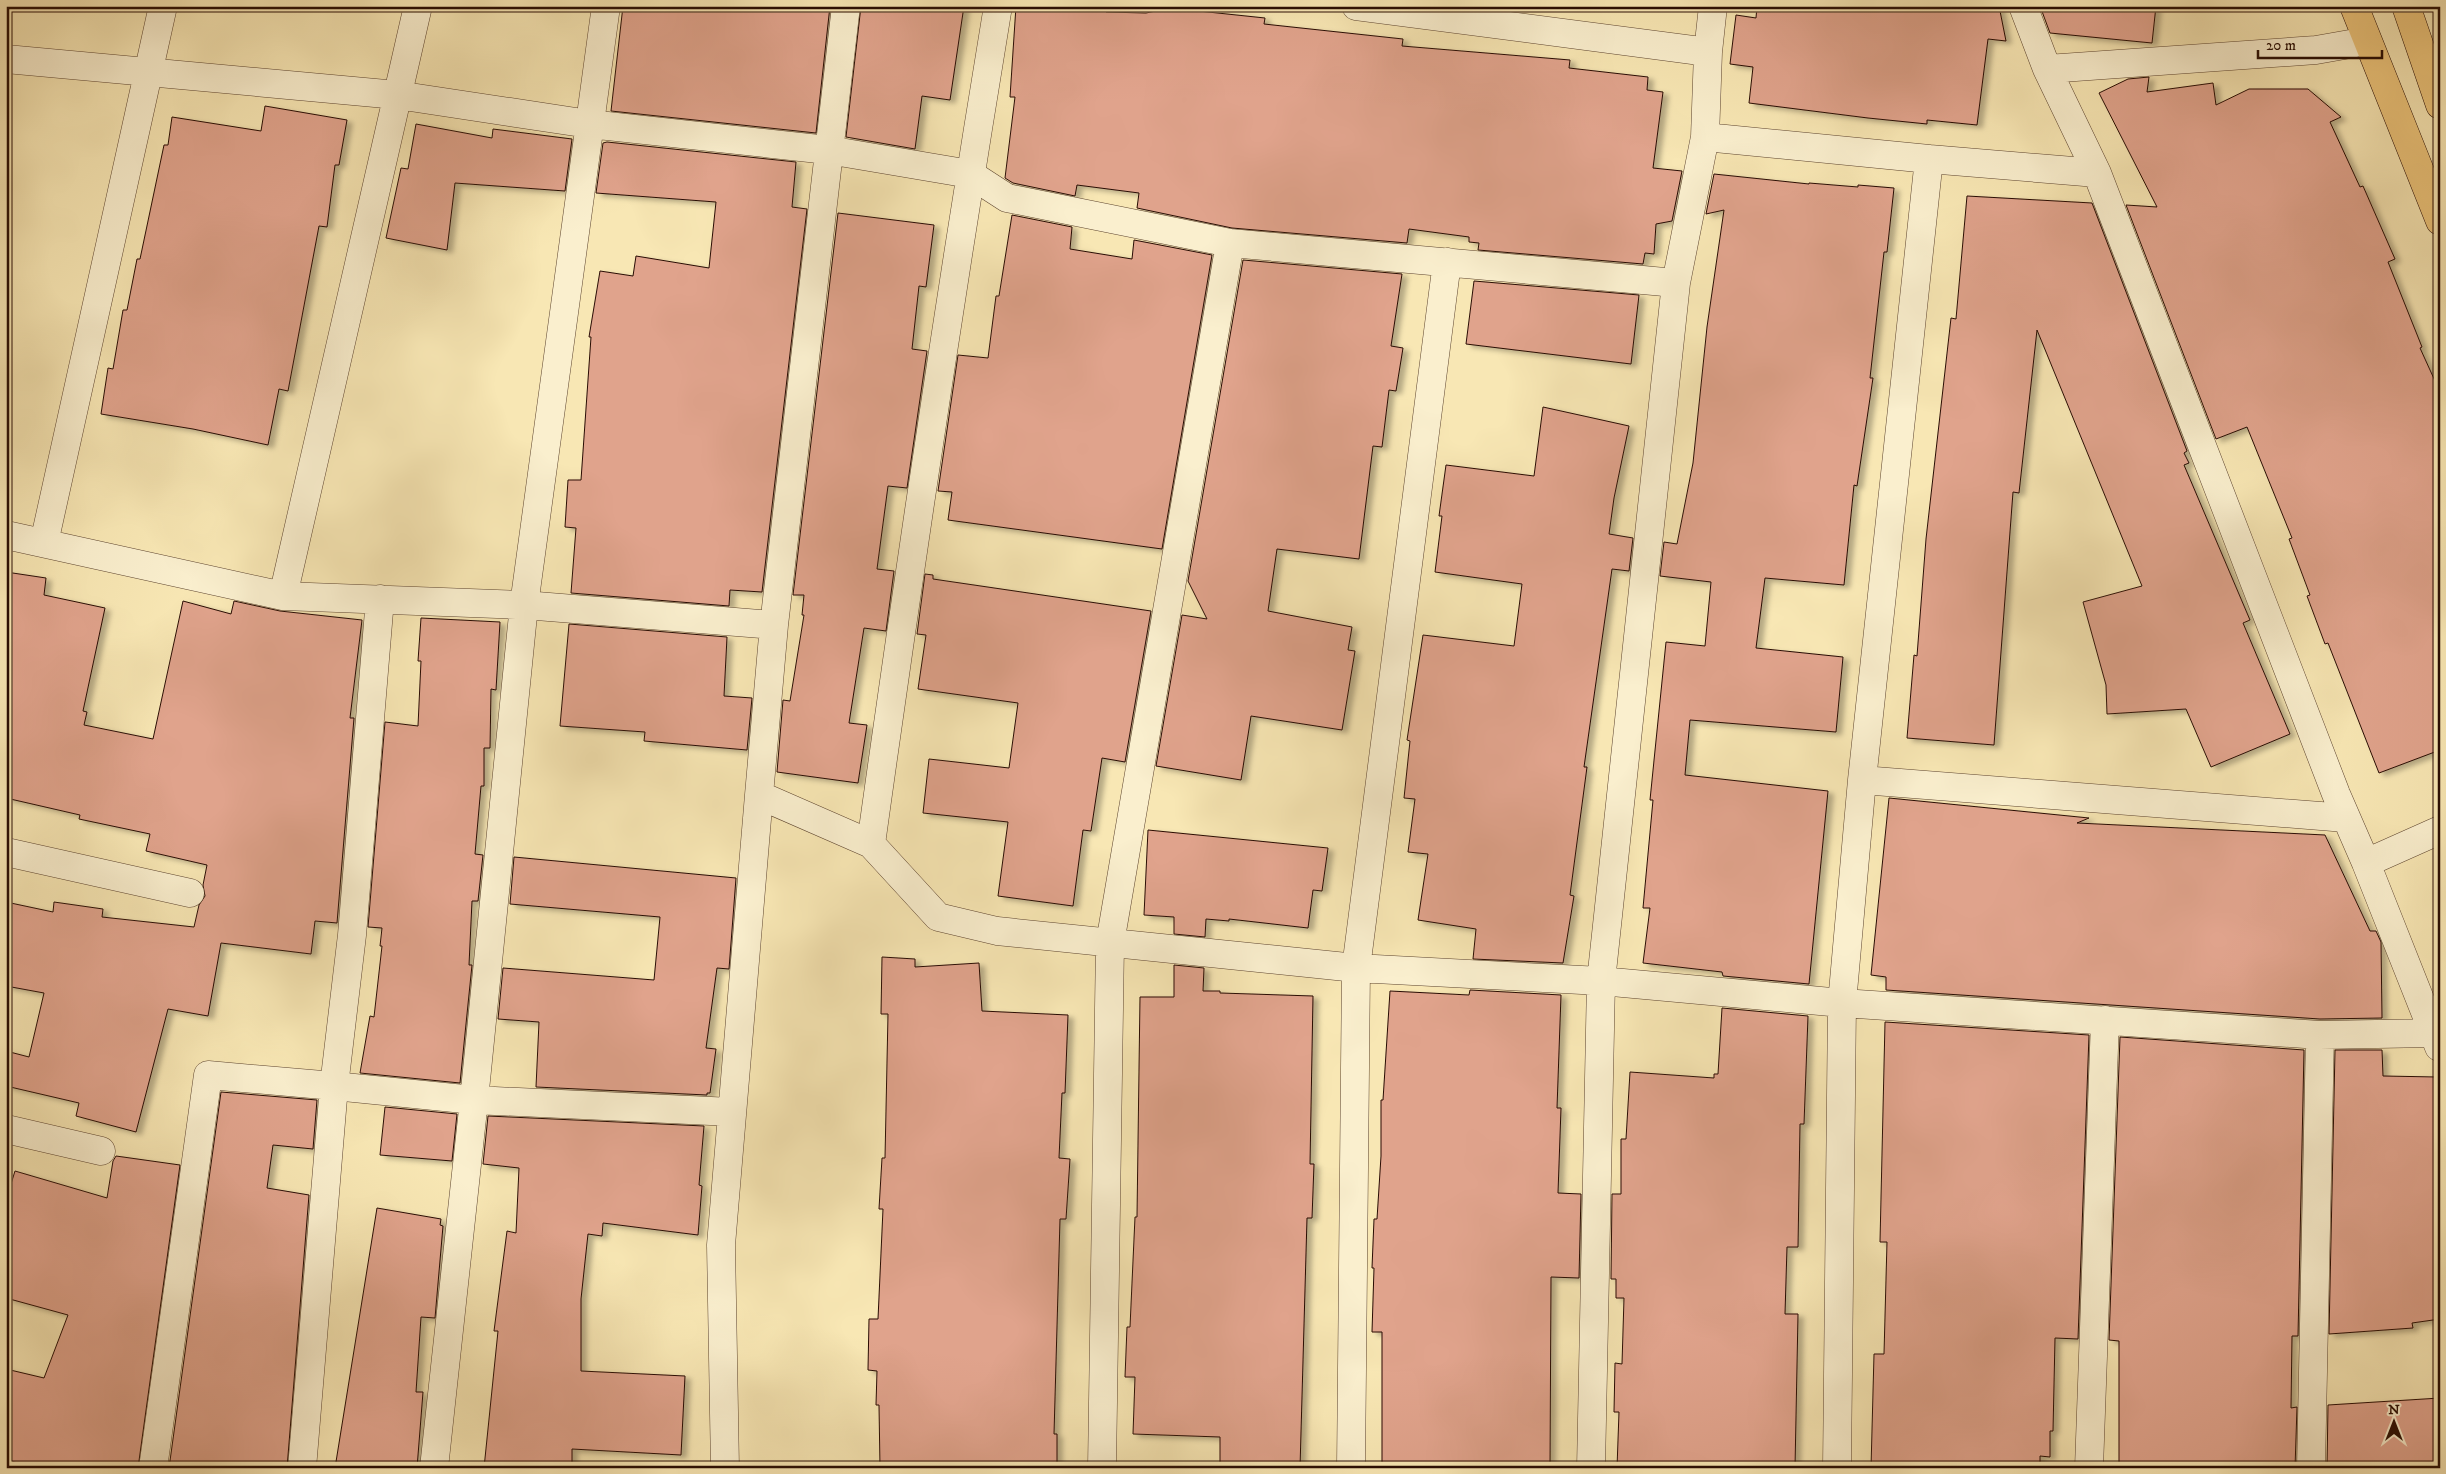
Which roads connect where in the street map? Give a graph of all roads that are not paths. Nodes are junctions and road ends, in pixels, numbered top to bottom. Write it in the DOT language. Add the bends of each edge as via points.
graph roads {
  1 [pos="163,6"];
  2 [pos="418,6"];
  3 [pos="606,6"];
  4 [pos="846,6"];
  5 [pos="998,6"];
  6 [pos="1356,6"];
  7 [pos="1713,6"];
  8 [pos="2023,6"];
  9 [pos="2354,6"];
  10 [pos="2406,6"];
  11 [pos="2367,41"];
  12 [pos="1708,52"];
  13 [pos="6,59"];
  14 [pos="2047,69"];
  15 [pos="150,71"];
  16 [pos="398,95"];
  17 [pos="2440,105"];
  18 [pos="589,124"];
  19 [pos="1705,137"];
  20 [pos="828,150"];
  21 [pos="1928,159"];
  22 [pos="2097,173"];
  23 [pos="970,174"];
  24 [pos="2440,221"];
  25 [pos="1230,243"];
  26 [pos="1447,262"];
  27 [pos="1676,284"];
  28 [pos="6,535"];
  29 [pos="44,543"];
  30 [pos="284,596"];
  31 [pos="380,599"];
  32 [pos="524,605"];
  33 [pos="774,625"];
  34 [pos="1862,780"];
  35 [pos="759,795"];
  36 [pos="2346,818"];
  37 [pos="2440,830"];
  38 [pos="871,844"];
  39 [pos="6,852"];
  40 [pos="2366,863"];
  41 [pos="190,893"];
  42 [pos="1110,943"];
  43 [pos="1356,968"];
  44 [pos="1602,981"];
  45 [pos="1842,1003"];
  46 [pos="2105,1020"];
  47 [pos="2320,1035"];
  48 [pos="2437,1041"];
  49 [pos="334,1086"];
  50 [pos="474,1100"];
  51 [pos="732,1112"];
  52 [pos="6,1129"];
  53 [pos="101,1151"];
  54 [pos="153,1468"];
  55 [pos="302,1468"];
  56 [pos="434,1468"];
  57 [pos="725,1468"];
  58 [pos="1102,1468"];
  59 [pos="1351,1468"];
  60 [pos="1591,1468"];
  61 [pos="1837,1468"];
  62 [pos="2089,1468"];
  63 [pos="2311,1468"];
  1 -- 15 [label="street"];
  2 -- 16 [label="street"];
  3 -- 18 [label="street"];
  4 -- 20 [label="street"];
  5 -- 23 [label="street"];
  6 -- 12 [label="street"];
  7 -- 12 [label="street"];
  8 -- 14 [label="street"];
  9 -- 11 [label="main road"];
  10 -- 17 [label="main road"];
  11 -- 14 [label="street" via="2316,50"];
  11 -- 24 [label="main road"];
  12 -- 19 [label="street"];
  13 -- 15 [label="street"];
  14 -- 22 [label="street"];
  15 -- 16 [label="street"];
  15 -- 29 [label="street"];
  16 -- 18 [label="street"];
  16 -- 30 [label="street"];
  18 -- 20 [label="street"];
  18 -- 32 [label="street"];
  19 -- 21 [label="street"];
  19 -- 27 [label="street"];
  20 -- 23 [label="street"];
  20 -- 33 [label="street"];
  21 -- 22 [label="street"];
  21 -- 34 [label="street"];
  22 -- 36 [label="street"];
  23 -- 25 [label="street" via="1006,198"];
  23 -- 38 [label="street"];
  25 -- 26 [label="street"];
  25 -- 42 [label="street"];
  26 -- 27 [label="street"];
  26 -- 43 [label="street"];
  27 -- 44 [label="street"];
  28 -- 29 [label="street"];
  29 -- 30 [label="street"];
  30 -- 31 [label="street"];
  31 -- 32 [label="street"];
  31 -- 49 [label="street" via="352,935"];
  32 -- 33 [label="street"];
  32 -- 50 [label="street"];
  33 -- 35 [label="street"];
  34 -- 36 [label="street"];
  34 -- 45 [label="street"];
  35 -- 38 [label="street"];
  35 -- 51 [label="street"];
  36 -- 40 [label="street"];
  37 -- 40 [label="street"];
  38 -- 42 [label="street" via="938,918 997,931"];
  39 -- 41 [label="street"];
  40 -- 48 [label="street"];
  42 -- 43 [label="street"];
  42 -- 58 [label="street"];
  43 -- 44 [label="street"];
  43 -- 59 [label="street"];
  44 -- 45 [label="street"];
  44 -- 60 [label="street"];
  45 -- 46 [label="street"];
  45 -- 61 [label="street"];
  46 -- 47 [label="street"];
  46 -- 62 [label="street"];
  47 -- 48 [label="street"];
  47 -- 63 [label="street"];
  49 -- 50 [label="street"];
  49 -- 54 [label="street" via="208,1075"];
  49 -- 55 [label="street"];
  50 -- 51 [label="street"];
  50 -- 56 [label="street"];
  51 -- 57 [label="street" via="721,1246"];
  52 -- 53 [label="street"];
}
